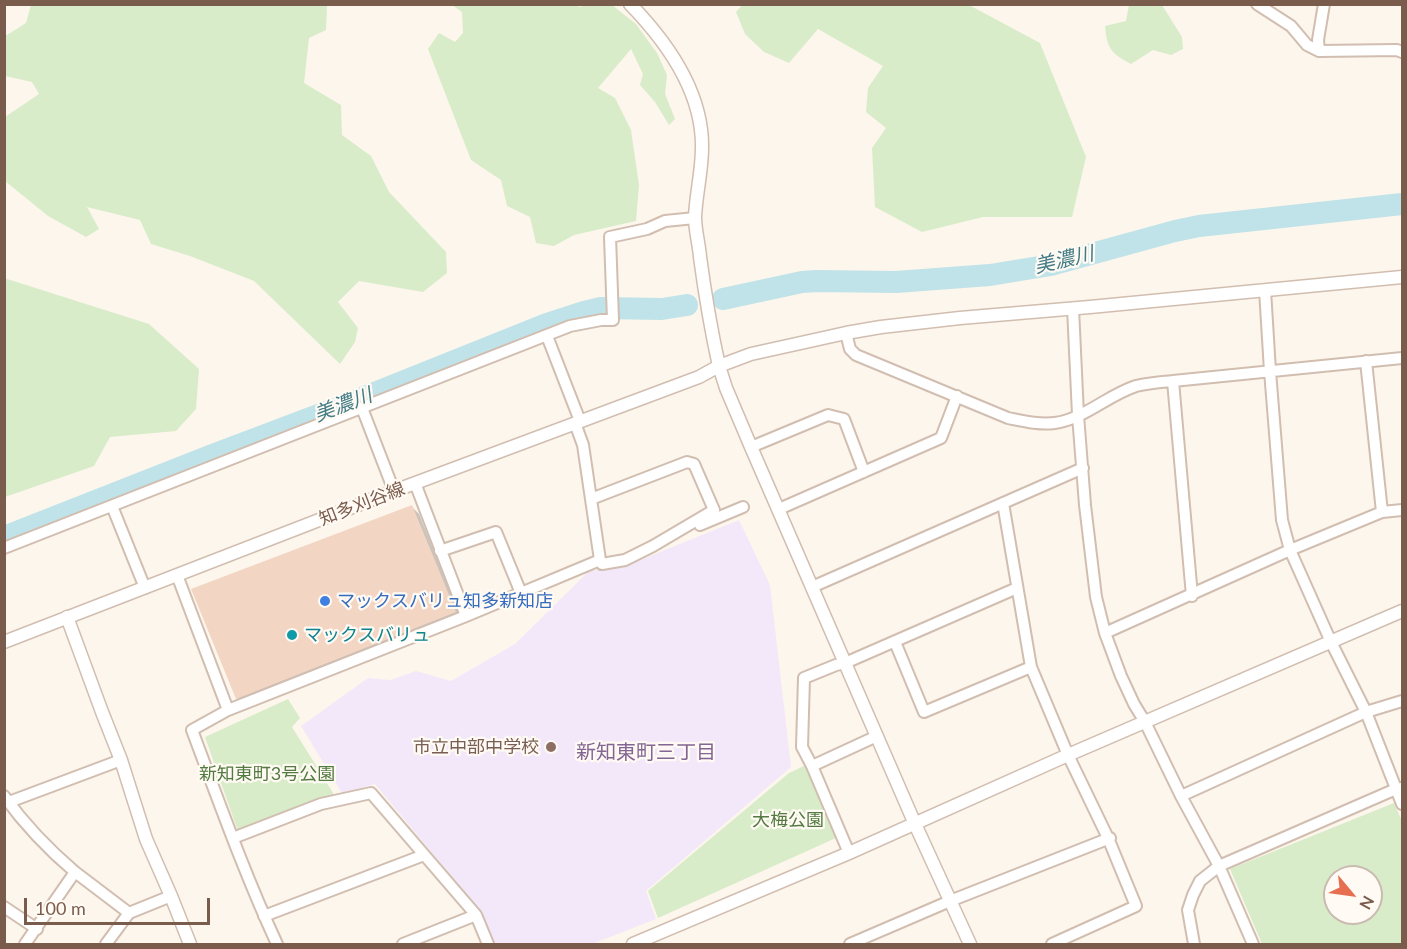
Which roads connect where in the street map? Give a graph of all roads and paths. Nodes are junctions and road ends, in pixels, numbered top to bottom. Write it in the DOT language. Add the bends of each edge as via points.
graph roads {
  1 [pos="630,4"];
  2 [pos="1257,4"];
  3 [pos="1324,4"];
  4 [pos="1319,51"];
  5 [pos="1402,52"];
  6 [pos="695,218"];
  7 [pos="1402,277"];
  8 [pos="1265,290"];
  9 [pos="1073,308"];
  10 [pos="846,333"];
  11 [pos="547,336"];
  12 [pos="1402,358"];
  13 [pos="1366,361"];
  14 [pos="719,366"];
  15 [pos="1269,371"];
  16 [pos="1173,381"];
  17 [pos="957,396"];
  18 [pos="362,408"];
  19 [pos="1078,415"];
  20 [pos="578,422"];
  21 [pos="751,447"];
  22 [pos="1083,468"];
  23 [pos="864,472"];
  24 [pos="415,483"];
  25 [pos="394,491"];
  26 [pos="591,500"];
  27 [pos="1003,503"];
  28 [pos="112,506"];
  29 [pos="743,507"];
  30 [pos="779,509"];
  31 [pos="1402,510"];
  32 [pos="1382,512"];
  33 [pos="695,522"];
  34 [pos="4,548"];
  35 [pos="1290,550"];
  36 [pos="440,551"];
  37 [pos="600,560"];
  38 [pos="177,575"];
  39 [pos="812,587"];
  40 [pos="144,588"];
  41 [pos="1017,588"];
  42 [pos="521,593"];
  43 [pos="1192,596"];
  44 [pos="1402,611"];
  45 [pos="466,616"];
  46 [pos="67,617"];
  47 [pos="1105,633"];
  48 [pos="4,642"];
  49 [pos="895,642"];
  50 [pos="1331,642"];
  51 [pos="845,663"];
  52 [pos="1031,667"];
  53 [pos="1402,700"];
  54 [pos="228,710"];
  55 [pos="1366,712"];
  56 [pos="1145,722"];
  57 [pos="878,736"];
  58 [pos="1068,755"];
  59 [pos="121,760"];
  60 [pos="812,766"];
  61 [pos="1399,788"];
  62 [pos="1181,796"];
  63 [pos="7,799"];
  64 [pos="1402,804"];
  65 [pos="915,824"];
  66 [pos="233,838"];
  67 [pos="1109,838"];
  68 [pos="849,853"];
  69 [pos="424,855"];
  70 [pos="1219,866"];
  71 [pos="75,872"];
  72 [pos="171,896"];
  73 [pos="950,901"];
  74 [pos="4,907"];
  75 [pos="129,913"];
  76 [pos="476,915"];
  77 [pos="264,916"];
  78 [pos="37,929"];
  79 [pos="659,940"];
  80 [pos="1052,944"];
  81 [pos="25,945"];
  82 [pos="106,945"];
  83 [pos="190,945"];
  84 [pos="277,945"];
  85 [pos="403,945"];
  86 [pos="488,945"];
  87 [pos="633,945"];
  88 [pos="850,945"];
  89 [pos="970,945"];
  90 [pos="1194,945"];
  91 [pos="1253,945"];
  1 -- 6 [label="street" via="672,57 697,107 702,145"];
  2 -- 4 [label="street" via="1291,26 1307,45"];
  3 -- 4 [label="street"];
  4 -- 5 [label="street"];
  6 -- 11 [label="street" via="665,220 647,229 610,237 614,320 584,322"];
  6 -- 14 [label="street"];
  7 -- 8 [label="street, 知多刈谷線"];
  8 -- 9 [label="street, 知多刈谷線"];
  8 -- 15 [label="street"];
  9 -- 10 [label="street, 知多刈谷線" via="923,321"];
  9 -- 19 [label="street"];
  10 -- 14 [label="street, 知多刈谷線" via="751,354"];
  10 -- 17 [label="street" via="856,355"];
  11 -- 18 [label="street"];
  11 -- 20 [label="street"];
  12 -- 13 [label="street"];
  13 -- 15 [label="street"];
  13 -- 32 [label="street"];
  14 -- 20 [label="street, 知多刈谷線"];
  14 -- 21 [label="street"];
  15 -- 16 [label="street"];
  15 -- 35 [label="street" via="1282,520"];
  16 -- 19 [label="street" via="1137,386"];
  16 -- 43 [label="street"];
  17 -- 19 [label="street" via="1024,422 1055,423"];
  17 -- 23 [label="street" via="941,438"];
  18 -- 25 [label="street"];
  18 -- 28 [label="street"];
  19 -- 22 [label="street"];
  20 -- 24 [label="street, 知多刈谷線"];
  20 -- 26 [label="street"];
  21 -- 23 [label="street" via="828,415 844,419"];
  21 -- 30 [label="street"];
  22 -- 27 [label="street"];
  22 -- 47 [label="street" via="1096,597"];
  23 -- 30 [label="street"];
  24 -- 25 [label="street, 知多刈谷線"];
  24 -- 36 [label="street"];
  25 -- 38 [label="street, 知多刈谷線"];
  26 -- 33 [label="street" via="687,462 694,464 714,510"];
  26 -- 37 [label="street"];
  27 -- 39 [label="street"];
  27 -- 41 [label="street"];
  28 -- 34 [label="street"];
  28 -- 40 [label="street"];
  29 -- 33 [label="street" via="698,526"];
  30 -- 39 [label="street"];
  31 -- 32 [label="street"];
  32 -- 35 [label="street"];
  33 -- 37 [label="street" via="625,560 602,564"];
  35 -- 43 [label="street"];
  35 -- 50 [label="street"];
  36 -- 42 [label="street" via="496,532"];
  36 -- 45 [label="street"];
  37 -- 42 [label="street"];
  38 -- 40 [label="street, 知多刈谷線"];
  38 -- 54 [label="street"];
  39 -- 51 [label="street"];
  40 -- 46 [label="street, 知多刈谷線"];
  41 -- 49 [label="street"];
  41 -- 52 [label="street"];
  42 -- 45 [label="street"];
  43 -- 47 [label="street"];
  44 -- 50 [label="street"];
  45 -- 54 [label="street"];
  46 -- 48 [label="street, 知多刈谷線"];
  46 -- 59 [label="street"];
  47 -- 56 [label="street" via="1121,676"];
  49 -- 51 [label="street"];
  49 -- 52 [label="street" via="924,712"];
  50 -- 55 [label="street"];
  50 -- 56 [label="street"];
  51 -- 57 [label="street"];
  51 -- 60 [label="street" via="804,678 802,747"];
  52 -- 58 [label="street"];
  53 -- 55 [label="street"];
  54 -- 66 [label="street" via="192,730"];
  55 -- 61 [label="street"];
  55 -- 62 [label="street"];
  56 -- 58 [label="street"];
  56 -- 62 [label="street"];
  57 -- 60 [label="street"];
  57 -- 65 [label="street"];
  58 -- 65 [label="street"];
  58 -- 67 [label="street"];
  59 -- 63 [label="street"];
  59 -- 72 [label="street" via="146,839"];
  60 -- 68 [label="street"];
  61 -- 64 [label="street"];
  61 -- 70 [label="street"];
  62 -- 70 [label="street"];
  63 -- 71 [label="street" via="34,835"];
  65 -- 68 [label="street"];
  65 -- 73 [label="street"];
  66 -- 69 [label="street" via="321,804 371,792"];
  66 -- 77 [label="street"];
  67 -- 73 [label="street"];
  67 -- 80 [label="street" via="1136,906"];
  68 -- 79 [label="street" via="726,904"];
  69 -- 76 [label="street"];
  69 -- 77 [label="street"];
  70 -- 90 [label="street" via="1200,881 1188,910"];
  70 -- 91 [label="street"];
  71 -- 75 [label="street"];
  71 -- 78 [label="street"];
  72 -- 75 [label="street"];
  72 -- 83 [label="street"];
  73 -- 88 [label="street"];
  73 -- 89 [label="street"];
  74 -- 78 [label="street"];
  75 -- 82 [label="street"];
  76 -- 85 [label="street"];
  76 -- 86 [label="street"];
  77 -- 84 [label="street"];
  78 -- 81 [label="street"];
  79 -- 87 [label="street"];
}
